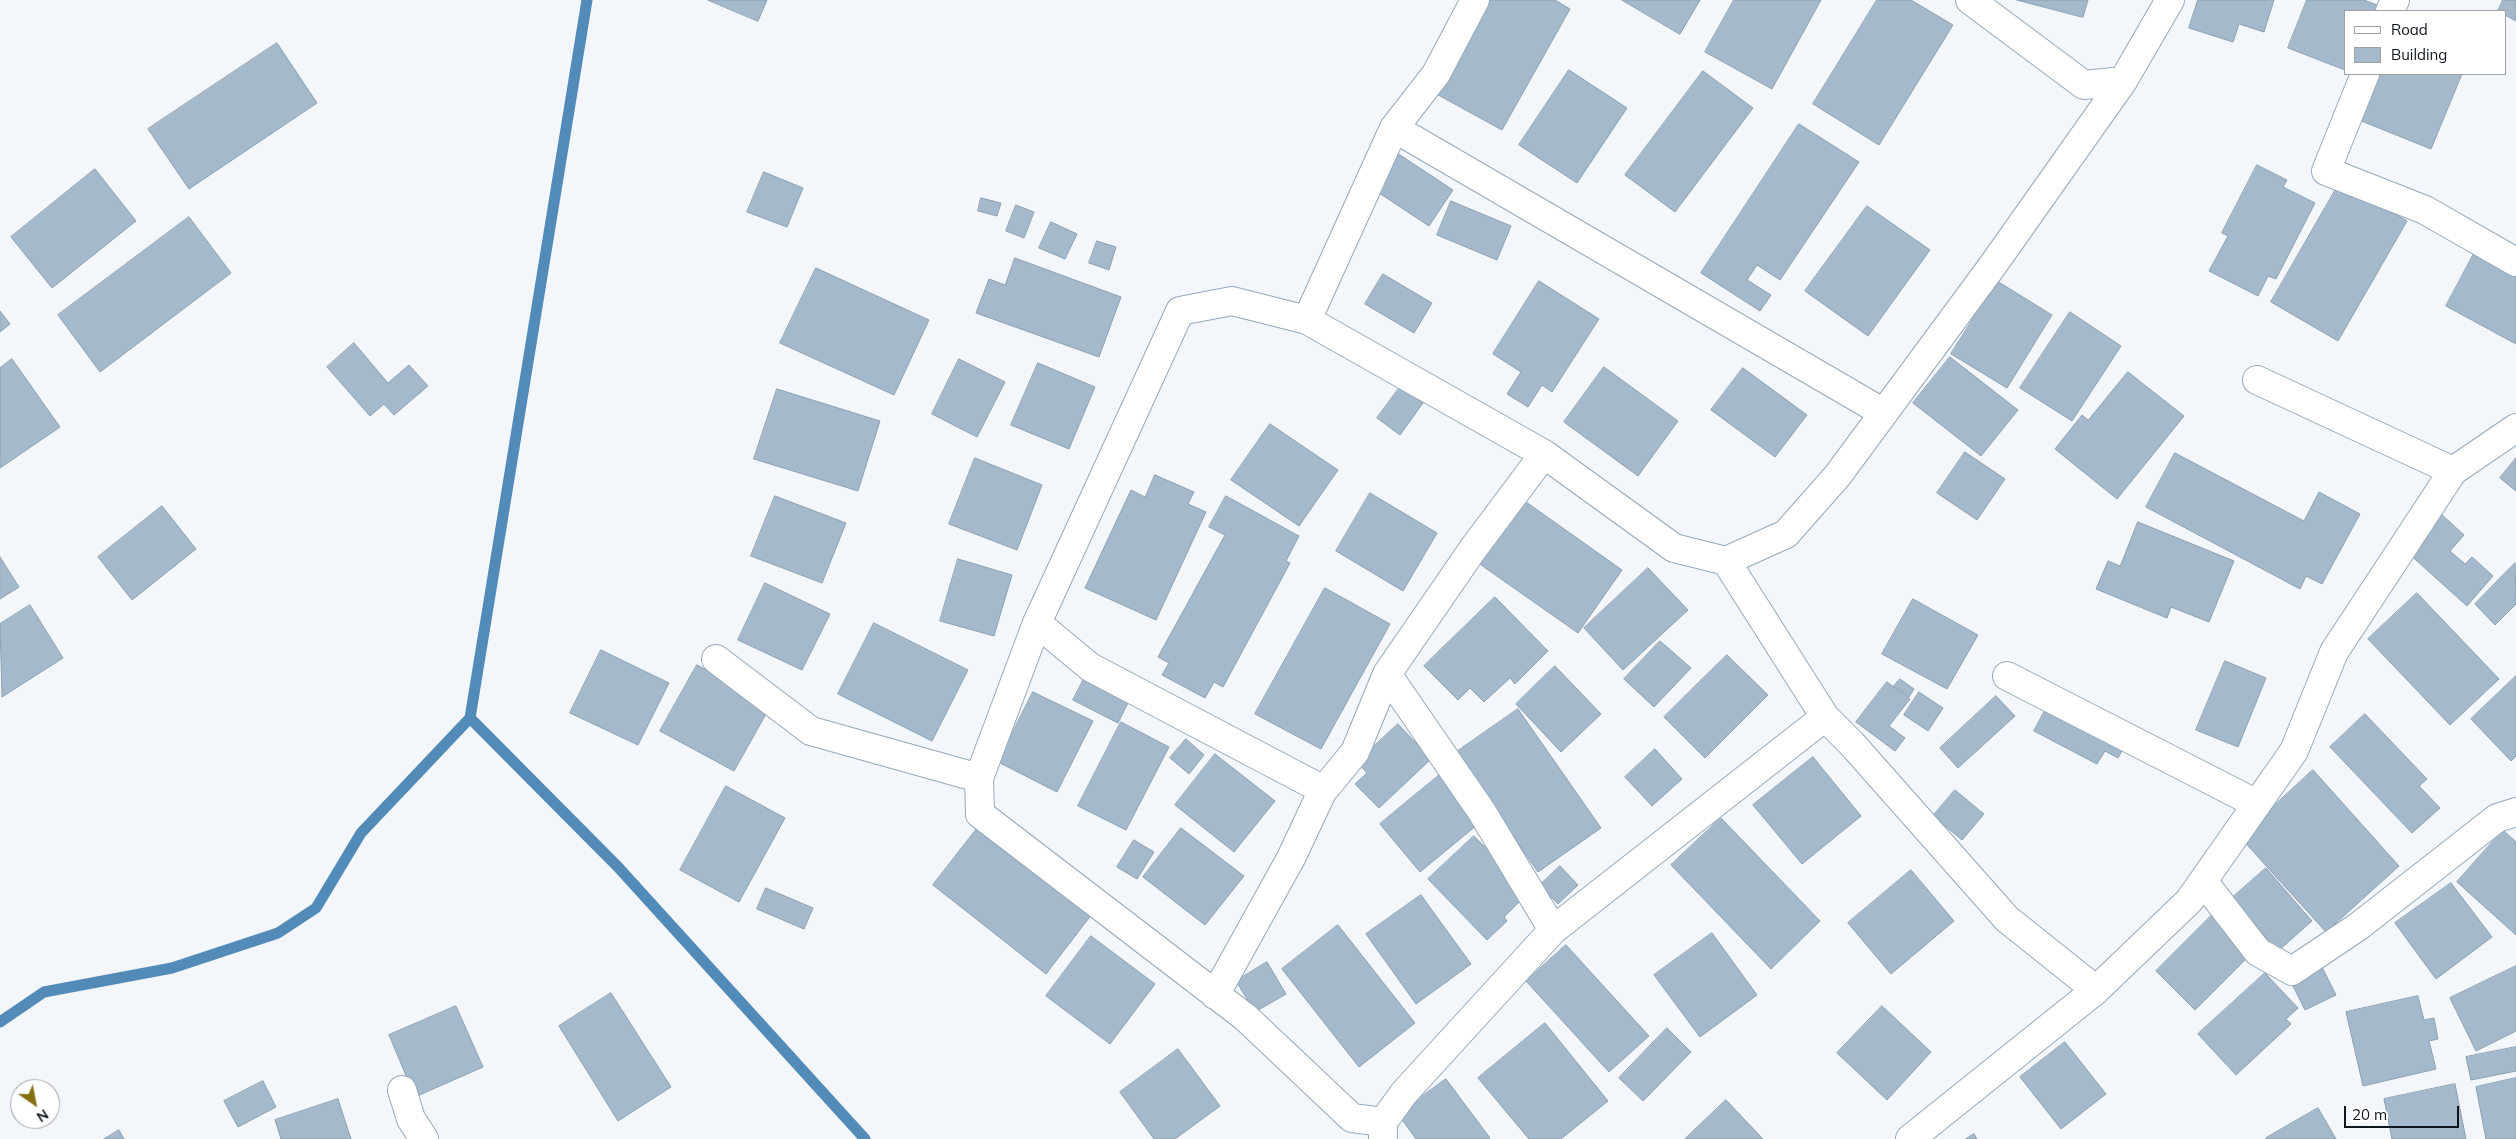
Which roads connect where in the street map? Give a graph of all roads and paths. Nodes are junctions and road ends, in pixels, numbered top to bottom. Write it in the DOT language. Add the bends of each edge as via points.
graph roads {
  1 [pos="1475,0"];
  2 [pos="1970,0"];
  3 [pos="2170,0"];
  4 [pos="2365,75"];
  5 [pos="2123,81"];
  6 [pos="1394,128"];
  7 [pos="2516,262"];
  8 [pos="1307,320"];
  9 [pos="2258,380"];
  10 [pos="1884,413"];
  11 [pos="2516,428"];
  12 [pos="1544,454"];
  13 [pos="2453,470"];
  14 [pos="1726,562"];
  15 [pos="1037,623"];
  16 [pos="716,659"];
  17 [pos="1388,674"];
  18 [pos="2007,676"];
  19 [pos="1825,718"];
  20 [pos="979,778"];
  21 [pos="1322,792"];
  22 [pos="2257,804"];
  23 [pos="2516,812"];
  24 [pos="2203,881"];
  25 [pos="1553,930"];
  26 [pos="2096,990"];
  27 [pos="1215,995"];
  28 [pos="402,1090"];
  29 [pos="1383,1131"];
  30 [pos="424,1139"];
  31 [pos="1910,1139"];
  1 -- 6 [label="street" via="1436,74"];
  2 -- 5 [label="street" via="2084,85"];
  3 -- 5 [label="street"];
  4 -- 7 [label="street" via="2326,171 2426,210"];
  5 -- 10 [label="street"];
  6 -- 8 [label="street"];
  6 -- 10 [label="street"];
  8 -- 12 [label="street"];
  8 -- 15 [label="street" via="1232,301 1180,311"];
  9 -- 13 [label="street"];
  10 -- 14 [label="street" via="1838,475 1786,534"];
  11 -- 13 [label="street"];
  12 -- 14 [label="street" via="1674,548"];
  12 -- 17 [label="street" via="1473,549"];
  13 -- 22 [label="street" via="2334,652 2294,752"];
  14 -- 19 [label="street"];
  15 -- 20 [label="street"];
  15 -- 21 [label="street" via="1090,667"];
  16 -- 20 [label="street" via="811,731"];
  17 -- 21 [label="street" via="1355,752"];
  17 -- 25 [label="street" via="1482,812"];
  18 -- 22 [label="street"];
  19 -- 25 [label="street"];
  19 -- 26 [label="street" via="1852,744 2007,919"];
  20 -- 27 [label="street" via="980,814"];
  21 -- 27 [label="street" via="1291,858"];
  22 -- 24 [label="street"];
  23 -- 24 [label="street" via="2497,818 2359,926 2292,971 2258,952"];
  24 -- 26 [label="street" via="2189,901"];
  25 -- 29 [label="street" via="1404,1092"];
  26 -- 31 [label="street"];
  27 -- 29 [label="street" via="1245,1018 1352,1118"];
  28 -- 30 [label="street" via="411,1119"];
}
